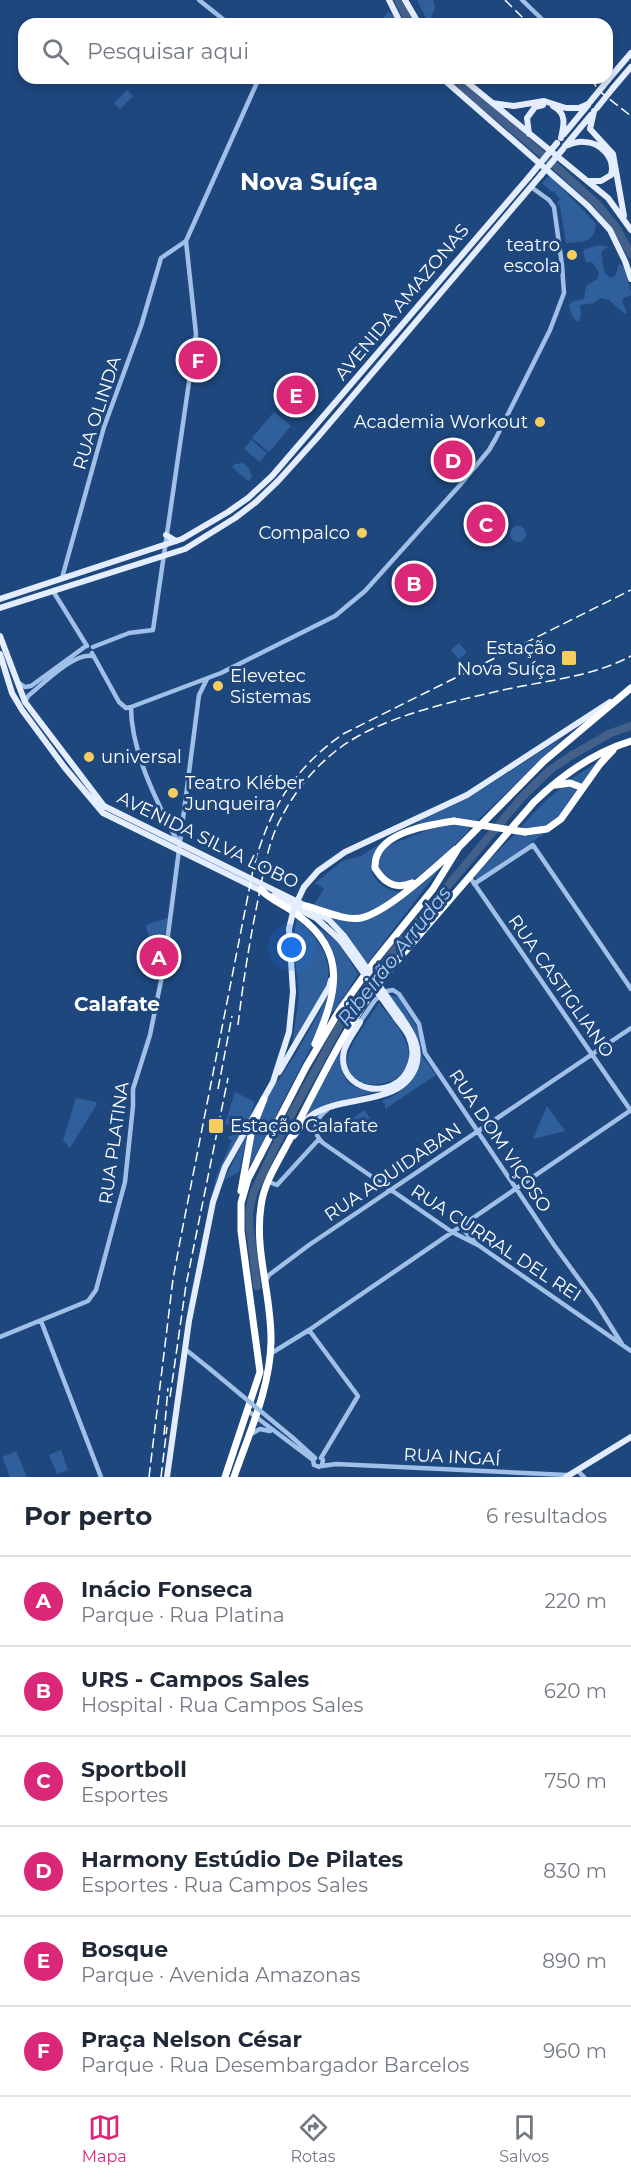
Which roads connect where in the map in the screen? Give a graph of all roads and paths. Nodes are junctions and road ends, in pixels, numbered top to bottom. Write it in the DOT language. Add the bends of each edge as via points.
graph roads {
  1 [pos="199,0"];
  2 [pos="389,0"];
  3 [pos="405,0"];
  4 [pos="522,0"];
  5 [pos="222,18"];
  6 [pos="398,18"];
  7 [pos="416,18"];
  8 [pos="541,18"];
  9 [pos="631,53"];
  10 [pos="631,67"];
  11 [pos="613,71"];
  12 [pos="613,78"];
  13 [pos="256,84"];
  14 [pos="449,84"];
  15 [pos="469,84"];
  16 [pos="603,84"];
  17 [pos="614,88"];
  18 [pos="490,103"];
  19 [pos="589,103"];
  20 [pos="596,109"];
  21 [pos="530,134"];
  22 [pos="559,141"];
  23 [pos="564,148"];
  24 [pos="589,181"];
  25 [pos="531,187"];
  26 [pos="626,221"];
  27 [pos="631,230"];
  28 [pos="186,241"];
  29 [pos="631,279"];
  30 [pos="166,535"];
  31 [pos="176,541"];
  32 [pos="165,546"];
  33 [pos="164,556"];
  34 [pos="62,578"];
  35 [pos="53,591"];
  36 [pos="0,599"];
  37 [pos="0,608"];
  38 [pos="0,636"];
  39 [pos="86,646"];
  40 [pos="93,647"];
  41 [pos="0,654"];
  42 [pos="92,656"];
  43 [pos="60,670"];
  44 [pos="40,678"];
  45 [pos="15,679"];
  46 [pos="207,679"];
  47 [pos="190,686"];
  48 [pos="628,690"];
  49 [pos="199,695"];
  50 [pos="25,702"];
  51 [pos="131,707"];
  52 [pos="22,710"];
  53 [pos="631,741"];
  54 [pos="618,745"];
  55 [pos="550,786"];
  56 [pos="583,788"];
  57 [pos="183,825"];
  58 [pos="171,829"];
  59 [pos="166,838"];
  60 [pos="459,847"];
  61 [pos="180,848"];
  62 [pos="469,876"];
  63 [pos="417,881"];
  64 [pos="474,884"];
  65 [pos="261,890"];
  66 [pos="306,906"];
  67 [pos="342,938"];
  68 [pos="333,970"];
  69 [pos="631,989"];
  70 [pos="369,996"];
  71 [pos="398,1017"];
  72 [pos="360,1022"];
  73 [pos="631,1028"];
  74 [pos="592,1054"];
  75 [pos="306,1067"];
  76 [pos="273,1082"];
  77 [pos="264,1099"];
  78 [pos="331,1107"];
  79 [pos="631,1111"];
  80 [pos="477,1130"];
  81 [pos="319,1139"];
  82 [pos="262,1152"];
  83 [pos="283,1152"];
  84 [pos="244,1176"];
  85 [pos="269,1182"];
  86 [pos="516,1189"];
  87 [pos="390,1191"];
  88 [pos="241,1203"];
  89 [pos="460,1226"];
  90 [pos="452,1232"];
  91 [pos="478,1245"];
  92 [pos="265,1282"];
  93 [pos="41,1321"];
  94 [pos="309,1330"];
  95 [pos="0,1337"];
  96 [pos="622,1344"];
  97 [pos="184,1349"];
  98 [pos="631,1352"];
  99 [pos="269,1354"];
  100 [pos="248,1411"];
  101 [pos="255,1418"];
  102 [pos="273,1431"];
  103 [pos="249,1435"];
  104 [pos="631,1437"];
  105 [pos="314,1459"];
  106 [pos="322,1461"];
  107 [pos="578,1470"];
  108 [pos="567,1476"];
  109 [pos="101,1477"];
  110 [pos="167,1477"];
  111 [pos="225,1477"];
  112 [pos="234,1477"];
  113 [pos="584,1477"];
  1 -- 5 [label="street"];
  2 -- 6 [label="main road"];
  3 -- 7 [label="main road"];
  4 -- 8 [label="street"];
  9 -- 11 [label="main road, AVENIDA AMAZONAS"];
  10 -- 17 [label="main road, AVENIDA AMAZONAS"];
  12 -- 17 [label="main road"];
  13 -- 28 [label="street"];
  14 -- 29 [label="main road" via="588,206 610,230"];
  15 -- 18 [label="main road"];
  16 -- 19 [label="main road, AVENIDA AMAZONAS, bridge"];
  17 -- 20 [label="main road, AVENIDA AMAZONAS, bridge"];
  18 -- 19 [label="main road" via="514,106 544,101 573,108"];
  18 -- 21 [label="main road"];
  19 -- 22 [label="main road, AVENIDA AMAZONAS"];
  20 -- 23 [label="main road, AVENIDA AMAZONAS"];
  20 -- 26 [label="main road" via="590,129 613,154"];
  21 -- 22 [label="main road" via="526,118 530,112 550,105 564,119"];
  21 -- 24 [label="main road"];
  22 -- 31 [label="main road, AVENIDA AMAZONAS, bridge" via="272,476 228,512"];
  23 -- 24 [label="main road" via="587,142 608,155 611,175"];
  23 -- 25 [label="main road, AVENIDA AMAZONAS, bridge"];
  24 -- 26 [label="main road"];
  25 -- 33 [label="main road, AVENIDA AMAZONAS" via="278,481 235,518 184,549"];
  25 -- 46 [label="street" via="554,207 564,293 550,330 489,450 365,591 335,616"];
  26 -- 27 [label="main road"];
  28 -- 30 [label="street" via="196,334"];
  28 -- 34 [label="street, RUA OLINDA" via="161,258 104,427"];
  30 -- 31 [label="main road"];
  30 -- 32 [label="street"];
  31 -- 32 [label="main road, AVENIDA AMAZONAS"];
  32 -- 33 [label="street"];
  32 -- 34 [label="main road, AVENIDA AMAZONAS"];
  33 -- 35 [label="main road, AVENIDA AMAZONAS"];
  33 -- 40 [label="street" via="153,630 129,633"];
  34 -- 36 [label="main road, AVENIDA AMAZONAS"];
  35 -- 37 [label="main road, AVENIDA AMAZONAS"];
  35 -- 39 [label="street"];
  38 -- 45 [label="main road, AVENIDA SILVA LOBO"];
  39 -- 40 [label="street"];
  39 -- 44 [label="street"];
  40 -- 42 [label="street"];
  41 -- 52 [label="main road, AVENIDA SILVA LOBO" via="12,693"];
  42 -- 43 [label="street" via="76,659"];
  42 -- 51 [label="street" via="119,702"];
  43 -- 44 [label="street"];
  43 -- 50 [label="street"];
  44 -- 45 [label="street" via="29,687"];
  45 -- 50 [label="main road, AVENIDA SILVA LOBO"];
  46 -- 47 [label="street"];
  46 -- 49 [label="street, RUA PLATINA"];
  47 -- 49 [label="street"];
  47 -- 51 [label="street"];
  48 -- 60 [label="highway" via="544,761"];
  48 -- 76 [label="main road, bridge" via="467,795 345,852 318,870 294,908 290,928 293,992 289,1032"];
  49 -- 57 [label="street, RUA PLATINA"];
  50 -- 52 [label="street"];
  50 -- 59 [label="main road, AVENIDA SILVA LOBO" via="104,806"];
  51 -- 58 [label="street" via="142,763"];
  52 -- 61 [label="main road, AVENIDA SILVA LOBO" via="103,813"];
  53 -- 54 [label="highway"];
  54 -- 55 [label="highway"];
  54 -- 56 [label="highway"];
  55 -- 56 [label="highway" via="566,782"];
  55 -- 62 [label="highway"];
  56 -- 63 [label="highway, bridge" via="561,819 537,832 454,821 428,825 387,842 376,855 375,868 388,884 405,886"];
  57 -- 58 [label="street"];
  57 -- 61 [label="street, RUA PLATINA"];
  58 -- 59 [label="main road"];
  58 -- 61 [label="street"];
  59 -- 61 [label="main road, AVENIDA SILVA LOBO"];
  60 -- 63 [label="highway"];
  60 -- 75 [label="highway" via="433,890 339,1011"];
  61 -- 65 [label="main road, AVENIDA SILVA LOBO"];
  61 -- 66 [label="main road, AVENIDA SILVA LOBO"];
  61 -- 93 [label="street, RUA PLATINA" via="164,966 150,1035 133,1089 125,1182 106,1258 96,1290 88,1301"];
  62 -- 64 [label="street, RUA CASTIGLIANO"];
  62 -- 70 [label="highway"];
  63 -- 66 [label="highway" via="378,911 360,918"];
  64 -- 69 [label="street" via="533,845"];
  64 -- 74 [label="street, RUA CASTIGLIANO"];
  65 -- 67 [label="main road, AVENIDA SILVA LOBO" via="316,918"];
  65 -- 68 [label="highway" via="310,925 331,956"];
  66 -- 67 [label="main road, AVENIDA SILVA LOBO" via="329,920"];
  67 -- 71 [label="main road, bridge"];
  68 -- 75 [label="highway" via="334,992 329,1011"];
  68 -- 76 [label="main road" via="329,987"];
  70 -- 72 [label="highway"];
  70 -- 83 [label="highway"];
  71 -- 72 [label="main road" via="410,1038 413,1057 405,1076 384,1089 366,1088 346,1071 345,1049"];
  71 -- 78 [label="main road" via="415,1037 418,1052 407,1081 391,1092"];
  72 -- 80 [label="street, RUA DOM VIÇOSO" via="375,1000 387,991 399,994 420,1024 425,1053"];
  73 -- 74 [label="street, RUA AQUIDABAN"];
  74 -- 79 [label="street, RUA CASTIGLIANO"];
  74 -- 80 [label="street, RUA AQUIDABAN"];
  75 -- 82 [label="highway"];
  76 -- 77 [label="main road"];
  77 -- 84 [label="highway" via="252,1129"];
  77 -- 97 [label="main road" via="225,1167 213,1202"];
  78 -- 81 [label="street" via="318,1118"];
  78 -- 83 [label="main road" via="307,1119"];
  79 -- 86 [label="street"];
  80 -- 86 [label="street, RUA DOM VIÇOSO"];
  80 -- 87 [label="street, RUA AQUIDABAN"];
  81 -- 85 [label="street" via="277,1185"];
  81 -- 87 [label="street, RUA CURRAL DEL REI"];
  82 -- 84 [label="highway"];
  82 -- 88 [label="highway"];
  83 -- 85 [label="highway"];
  84 -- 88 [label="highway"];
  85 -- 92 [label="highway" via="261,1203 259,1225"];
  86 -- 89 [label="street"];
  86 -- 96 [label="street, RUA DOM VIÇOSO"];
  87 -- 90 [label="street, RUA CURRAL DEL REI"];
  87 -- 92 [label="street, RUA AQUIDABAN" via="294,1256"];
  88 -- 100 [label="highway" via="241,1231 260,1372"];
  89 -- 90 [label="street"];
  89 -- 91 [label="street"];
  90 -- 91 [label="street, RUA CURRAL DEL REI"];
  90 -- 94 [label="street"];
  91 -- 96 [label="street, RUA CURRAL DEL REI"];
  92 -- 99 [label="highway"];
  93 -- 95 [label="street, RUA PLATINA"];
  93 -- 109 [label="street"];
  94 -- 99 [label="street"];
  94 -- 106 [label="street" via="358,1396"];
  96 -- 98 [label="street, RUA CURRAL DEL REI"];
  97 -- 105 [label="street, bridge"];
  97 -- 110 [label="main road"];
  99 -- 101 [label="highway" via="265,1388"];
  100 -- 101 [label="street"];
  100 -- 111 [label="highway"];
  101 -- 102 [label="street"];
  101 -- 103 [label="highway"];
  102 -- 103 [label="street" via="260,1429"];
  102 -- 105 [label="street"];
  103 -- 112 [label="highway"];
  104 -- 107 [label="main road"];
  105 -- 106 [label="street"];
  105 -- 106 [label="street" via="316,1467"];
  106 -- 108 [label="street, RUA INGAÍ"];
  107 -- 108 [label="main road"];
  107 -- 113 [label="street"];
}
